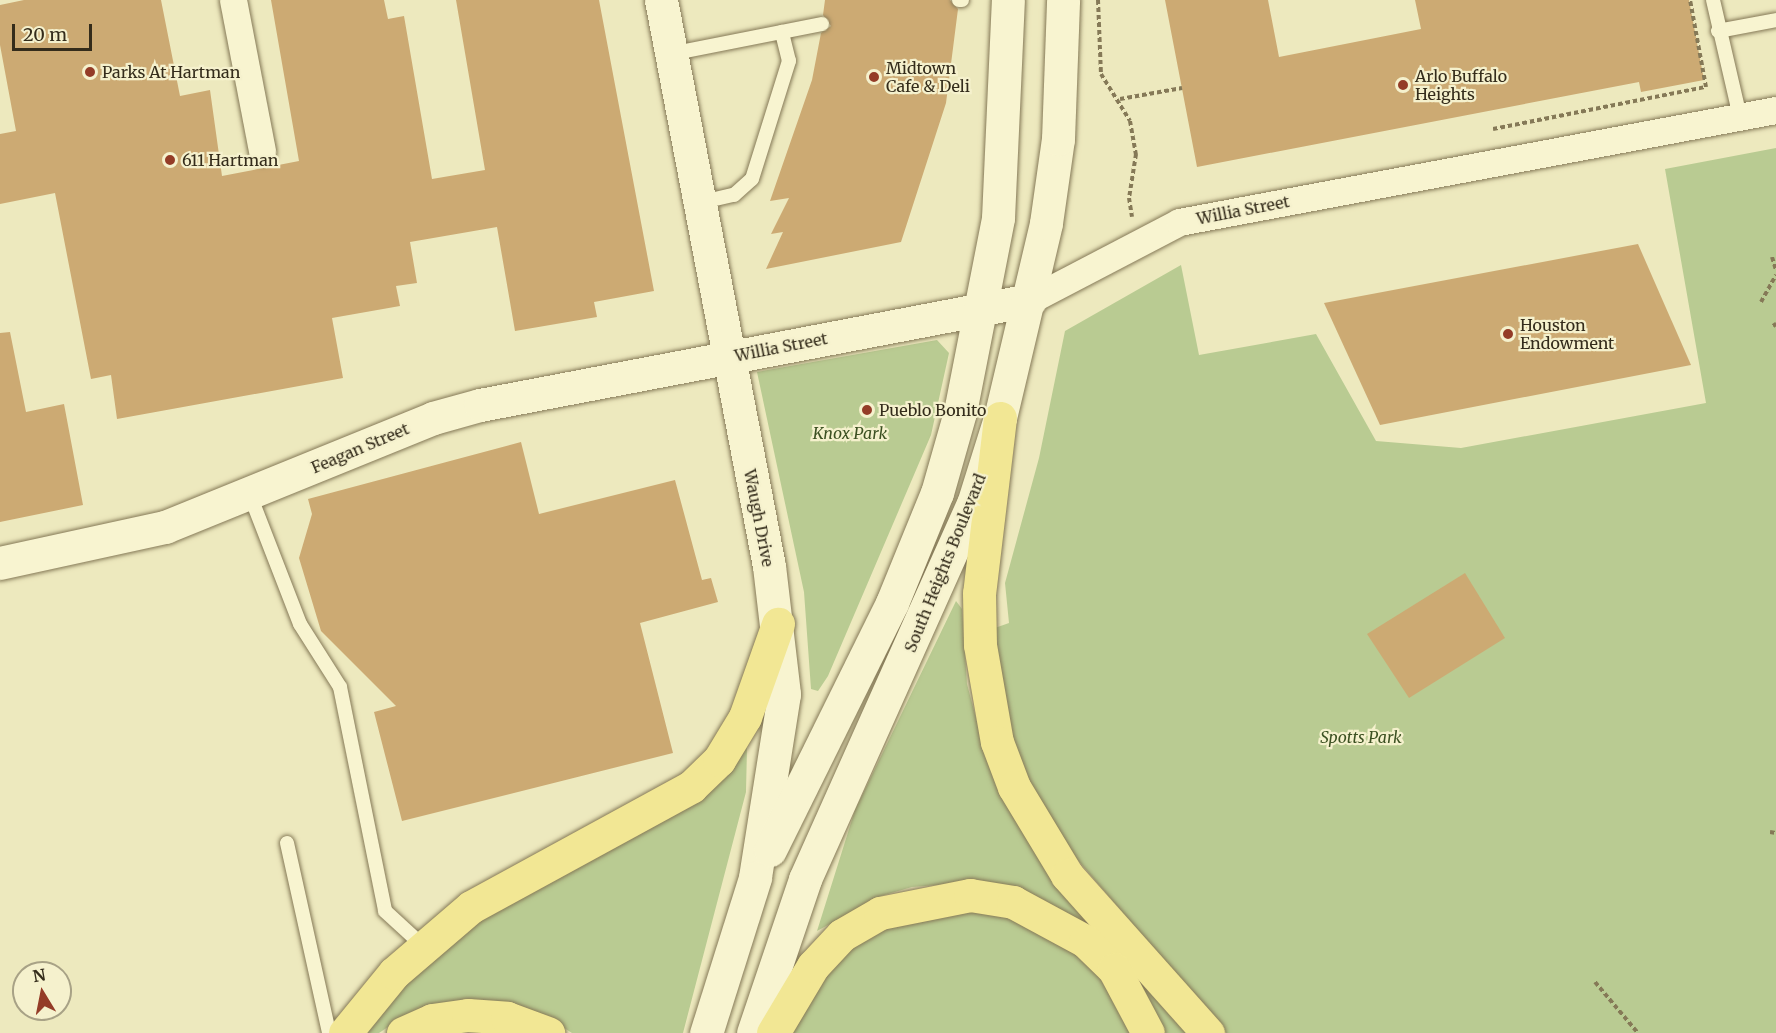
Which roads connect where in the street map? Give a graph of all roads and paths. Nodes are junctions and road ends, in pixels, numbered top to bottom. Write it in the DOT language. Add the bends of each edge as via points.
graph roads {
  1 [pos="233,0"];
  2 [pos="661,0"];
  3 [pos="1008,0"];
  4 [pos="1063,0"];
  5 [pos="1098,0"];
  6 [pos="1690,0"];
  7 [pos="1713,0"];
  8 [pos="1776,20"];
  9 [pos="822,24"];
  10 [pos="1718,31"];
  11 [pos="782,32"];
  12 [pos="670,54"];
  13 [pos="1182,88"];
  14 [pos="1120,99"];
  15 [pos="1776,110"];
  16 [pos="1740,117"];
  17 [pos="1493,129"];
  18 [pos="262,151"];
  19 [pos="698,203"];
  20 [pos="1137,244"];
  21 [pos="1772,257"];
  22 [pos="1776,270"];
  23 [pos="1776,276"];
  24 [pos="1030,300"];
  25 [pos="1761,302"];
  26 [pos="983,308"];
  27 [pos="726,357"];
  28 [pos="1000,418"];
  29 [pos="250,495"];
  30 [pos="0,563"];
  31 [pos="778,624"];
  32 [pos="1770,832"];
  33 [pos="1776,833"];
  34 [pos="287,843"];
  35 [pos="755,878"];
  36 [pos="423,946"];
  37 [pos="1594,982"];
  38 [pos="329,1033"];
  39 [pos="345,1033"];
  40 [pos="403,1033"];
  41 [pos="548,1033"];
  42 [pos="706,1033"];
  43 [pos="753,1033"];
  44 [pos="773,1033"];
  45 [pos="1148,1033"];
  46 [pos="1208,1033"];
  47 [pos="1638,1033"];
  1 -- 18 [label="street"];
  2 -- 12 [label="main road, Waugh Drive"];
  3 -- 26 [label="main road, South Heights Boulevard" via="1006,136"];
  4 -- 24 [label="main road, South Heights Boulevard" via="1058,139"];
  5 -- 14 [label="path" via="1101,74"];
  6 -- 17 [label="path" via="1706,87"];
  7 -- 10 [label="lane"];
  8 -- 10 [label="lane"];
  9 -- 11 [label="lane"];
  10 -- 16 [label="lane"];
  11 -- 12 [label="lane"];
  11 -- 19 [label="lane" via="789,61 752,179 734,195"];
  12 -- 19 [label="main road, Waugh Drive"];
  13 -- 14 [label="path"];
  14 -- 20 [label="path" via="1136,154 1129,198"];
  15 -- 16 [label="street, Willia Street"];
  16 -- 20 [label="street, Willia Street" via="1179,222"];
  19 -- 27 [label="main road, Waugh Drive"];
  20 -- 24 [label="street, Willia Street"];
  21 -- 22 [label="path"];
  23 -- 25 [label="path"];
  24 -- 26 [label="main road, Willia Street"];
  24 -- 28 [label="main road, South Heights Boulevard"];
  26 -- 27 [label="main road, Willia Street"];
  26 -- 35 [label="main road, South Heights Boulevard" via="937,493 824,748"];
  27 -- 29 [label="main road, Feagan Street" via="433,418"];
  27 -- 31 [label="main road, Waugh Drive"];
  28 -- 43 [label="main road, South Heights Boulevard" via="969,514 805,879"];
  28 -- 46 [label="main road" via="979,593 984,677 997,742 1014,787 1067,875"];
  29 -- 30 [label="main road, Feagan Street" via="165,527"];
  29 -- 36 [label="lane" via="300,624 340,687 365,828 385,911"];
  31 -- 35 [label="main road, Waugh Drive" via="783,706"];
  31 -- 36 [label="main road" via="745,717 719,760 691,787 514,879"];
  32 -- 33 [label="path"];
  34 -- 38 [label="lane"];
  35 -- 42 [label="main road, Waugh Drive"];
  36 -- 39 [label="main road"];
  37 -- 47 [label="path"];
  40 -- 41 [label="main road" via="432,1020 468,1015 507,1018"];
  44 -- 45 [label="main road" via="813,966 842,935 880,913 970,895 1013,902 1085,941 1114,969"];
}
